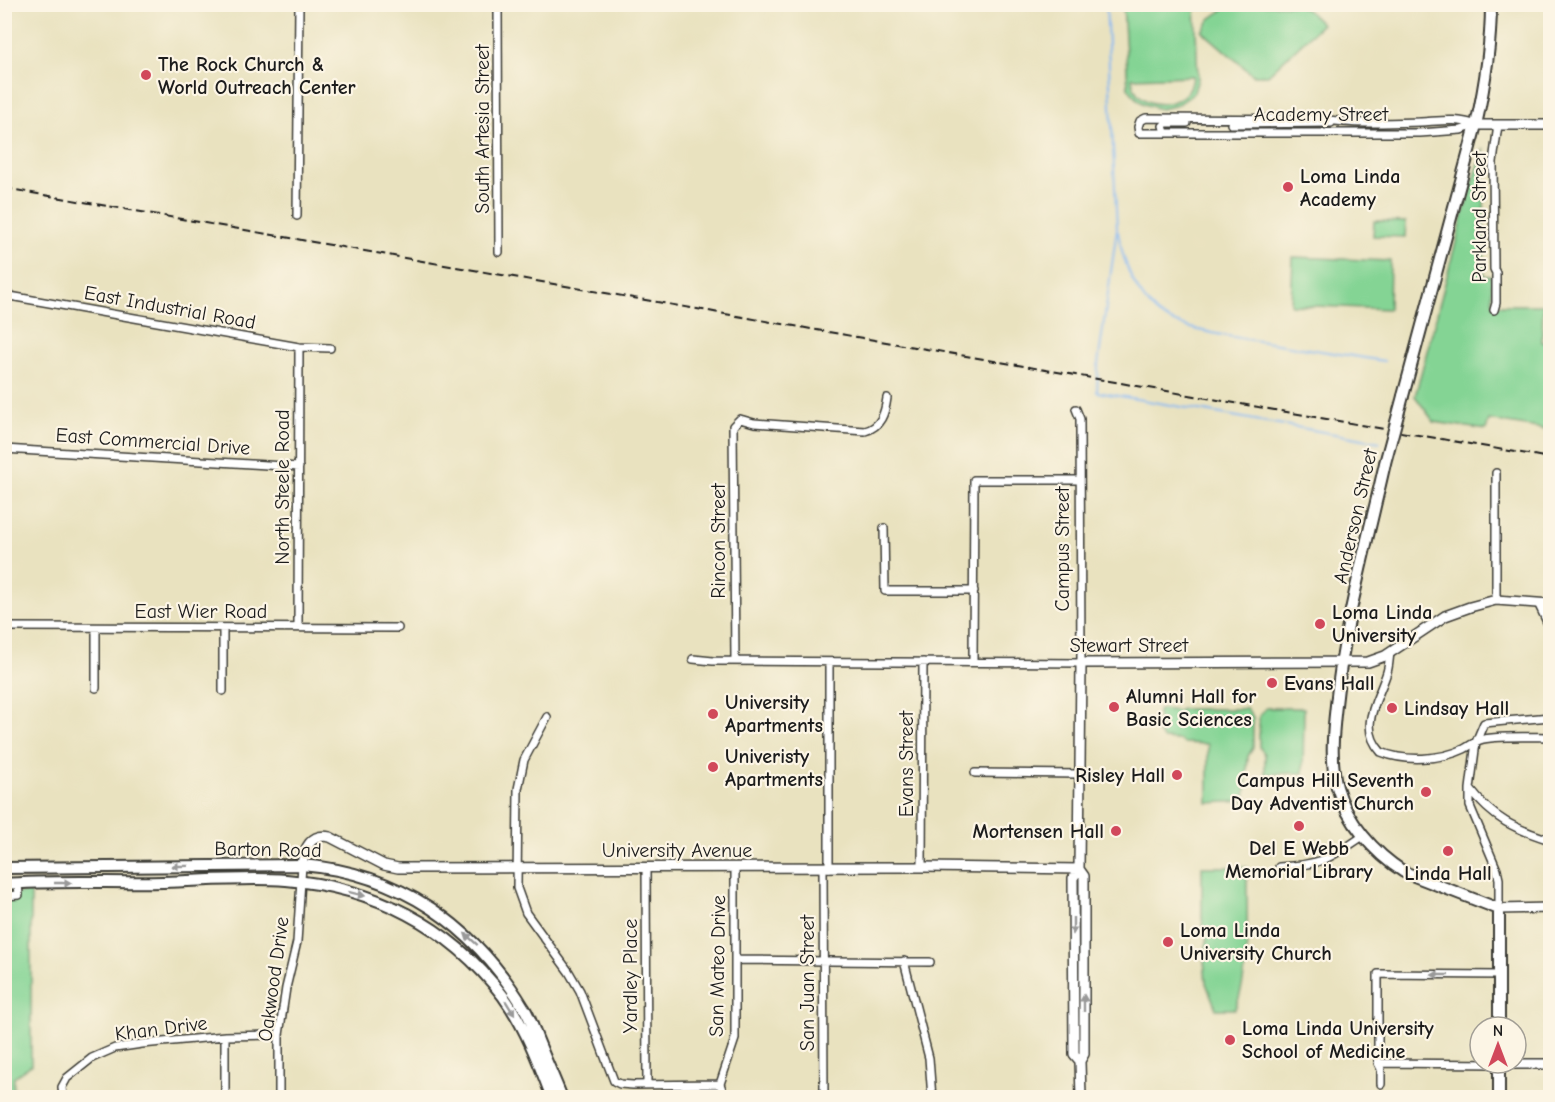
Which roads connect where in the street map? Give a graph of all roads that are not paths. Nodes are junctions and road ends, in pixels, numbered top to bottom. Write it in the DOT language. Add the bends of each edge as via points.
graph roads {
  1 [pos="298,4"];
  2 [pos="498,4"];
  3 [pos="1491,4"];
  4 [pos="1337,122"];
  5 [pos="1476,125"];
  6 [pos="1498,125"];
  7 [pos="1551,125"];
  8 [pos="1165,132"];
  9 [pos="297,216"];
  10 [pos="499,252"];
  11 [pos="4,295"];
  12 [pos="1494,310"];
  13 [pos="299,347"];
  14 [pos="330,348"];
  15 [pos="887,398"];
  16 [pos="1076,409"];
  17 [pos="4,449"];
  18 [pos="299,467"];
  19 [pos="1496,473"];
  20 [pos="1080,480"];
  21 [pos="884,528"];
  22 [pos="974,591"];
  23 [pos="1496,600"];
  24 [pos="1538,603"];
  25 [pos="1551,604"];
  26 [pos="1551,625"];
  27 [pos="4,627"];
  28 [pos="298,627"];
  29 [pos="96,628"];
  30 [pos="223,628"];
  31 [pos="398,628"];
  32 [pos="1390,653"];
  33 [pos="693,659"];
  34 [pos="735,661"];
  35 [pos="829,662"];
  36 [pos="923,662"];
  37 [pos="973,662"];
  38 [pos="1340,662"];
  39 [pos="1081,663"];
  40 [pos="96,688"];
  41 [pos="223,691"];
  42 [pos="547,717"];
  43 [pos="1551,717"];
  44 [pos="1551,737"];
  45 [pos="1476,742"];
  46 [pos="975,773"];
  47 [pos="1080,774"];
  48 [pos="1470,789"];
  49 [pos="1363,836"];
  50 [pos="1551,840"];
  51 [pos="302,865"];
  52 [pos="646,867"];
  53 [pos="735,867"];
  54 [pos="922,867"];
  55 [pos="1279,867"];
  56 [pos="4,868"];
  57 [pos="516,868"];
  58 [pos="826,868"];
  59 [pos="1079,869"];
  60 [pos="300,882"];
  61 [pos="4,884"];
  62 [pos="18,884"];
  63 [pos="4,896"];
  64 [pos="1551,908"];
  65 [pos="1499,909"];
  66 [pos="735,960"];
  67 [pos="823,961"];
  68 [pos="904,961"];
  69 [pos="930,962"];
  70 [pos="1499,975"];
  71 [pos="1499,1015"];
  72 [pos="279,1035"];
  73 [pos="225,1036"];
  74 [pos="1378,1063"];
  75 [pos="1468,1064"];
  76 [pos="1528,1064"];
  77 [pos="1551,1064"];
  78 [pos="1499,1075"];
  79 [pos="647,1084"];
  80 [pos="720,1084"];
  81 [pos="1380,1084"];
  82 [pos="63,1098"];
  83 [pos="225,1098"];
  84 [pos="279,1098"];
  85 [pos="552,1098"];
  86 [pos="562,1098"];
  87 [pos="725,1098"];
  88 [pos="824,1098"];
  89 [pos="932,1098"];
  90 [pos="1081,1098"];
  91 [pos="1499,1098"];
  1 -- 9 [label="street"];
  2 -- 10 [label="street, South Artesia Street"];
  3 -- 5 [label="main road, Anderson Street" via="1489,54"];
  4 -- 5 [label="street, Academy Street" via="1463,120"];
  4 -- 8 [label="street, Academy Street" via="1166,123"];
  4 -- 8 [label="street, Academy Street" via="1146,118 1138,127 1139,133"];
  5 -- 6 [label="street, Academy Street"];
  5 -- 8 [label="street, Academy Street" via="1420,133"];
  5 -- 38 [label="main road, Anderson Street, bridge" via="1385,464"];
  6 -- 7 [label="street, Academy Street"];
  6 -- 12 [label="street, Parkland Street" via="1493,162"];
  11 -- 13 [label="street, East Industrial Road"];
  13 -- 14 [label="street, East Industrial Road"];
  13 -- 18 [label="street, North Steele Road"];
  15 -- 34 [label="street, Rincon Street" via="880,421 872,430 754,423 740,418 733,426"];
  16 -- 20 [label="street, Campus Street" via="1080,419"];
  17 -- 18 [label="street, East Commercial Drive"];
  18 -- 28 [label="street, North Steele Road"];
  19 -- 23 [label="street"];
  20 -- 22 [label="street" via="974,480"];
  20 -- 39 [label="street, Campus Street"];
  21 -- 22 [label="street" via="885,591"];
  22 -- 37 [label="street"];
  23 -- 24 [label="street, Stewart Street"];
  23 -- 32 [label="street, Stewart Street" via="1445,616"];
  24 -- 25 [label="street, Stewart Street"];
  24 -- 26 [label="street"];
  27 -- 29 [label="street, East Wier Road"];
  28 -- 30 [label="street, East Wier Road"];
  28 -- 31 [label="street, East Wier Road"];
  29 -- 30 [label="street, East Wier Road"];
  29 -- 40 [label="street"];
  30 -- 41 [label="street"];
  32 -- 38 [label="street, Stewart Street" via="1368,662"];
  32 -- 45 [label="street" via="1388,671 1370,717 1371,734 1381,752 1411,757 1445,756"];
  33 -- 34 [label="street, Stewart Street"];
  34 -- 35 [label="street, Stewart Street"];
  35 -- 36 [label="street, Stewart Street"];
  35 -- 58 [label="street, San Juan Street"];
  36 -- 37 [label="street, Stewart Street"];
  36 -- 54 [label="street, Evans Street"];
  37 -- 39 [label="street, Stewart Street"];
  38 -- 39 [label="street, Stewart Street"];
  38 -- 49 [label="main road, Anderson Street" via="1333,762 1340,795"];
  39 -- 47 [label="street, Campus Street"];
  42 -- 57 [label="street" via="524,760 518,789"];
  43 -- 45 [label="street" via="1484,723"];
  44 -- 45 [label="street"];
  45 -- 48 [label="street"];
  46 -- 47 [label="street"];
  47 -- 59 [label="street, Campus Street"];
  48 -- 50 [label="street" via="1502,821"];
  48 -- 65 [label="street" via="1470,806 1497,870"];
  49 -- 55 [label="street" via="1329,859 1305,866"];
  49 -- 65 [label="main road, Anderson Street" via="1381,856 1404,872"];
  51 -- 56 [label="main road, Barton Road, one-way"];
  51 -- 57 [label="street, University Avenue" via="307,844 322,835 398,868"];
  51 -- 60 [label="street, Oakwood Drive"];
  86 -- 51 [label="main road, Barton Road, one-way" via="525,1010 482,950 466,935 437,912 388,884"];
  52 -- 53 [label="street, University Avenue"];
  52 -- 57 [label="street, University Avenue"];
  52 -- 79 [label="street, Yardley Place"];
  53 -- 58 [label="street, University Avenue"];
  53 -- 66 [label="street, San Mateo Drive"];
  54 -- 58 [label="street, University Avenue"];
  54 -- 59 [label="street, University Avenue"];
  57 -- 79 [label="street" via="517,888 526,913 580,991 614,1081"];
  58 -- 67 [label="street, San Juan Street"];
  59 -- 90 [label="street, Campus Street" via="1073,878 1073,1012"];
  62 -- 60 [label="main road, Barton Road, one-way"];
  60 -- 72 [label="street, Oakwood Drive" via="297,942"];
  60 -- 85 [label="main road, Barton Road, one-way" via="386,903 454,945 503,996 540,1065"];
  61 -- 62 [label="main road, Barton Road"];
  62 -- 63 [label="street" via="19,895"];
  64 -- 65 [label="street"];
  65 -- 70 [label="main road"];
  66 -- 67 [label="street"];
  66 -- 80 [label="street, San Mateo Drive" via="735,1039"];
  67 -- 68 [label="street"];
  67 -- 88 [label="street, San Juan Street"];
  68 -- 69 [label="street"];
  68 -- 89 [label="street" via="929,1058"];
  70 -- 71 [label="main road"];
  70 -- 74 [label="street, one-way" via="1378,974"];
  72 -- 73 [label="street, Khan Drive"];
  72 -- 84 [label="street, Oakwood Drive"];
  73 -- 82 [label="street, Khan Drive" via="115,1048 92,1058 67,1078 62,1087"];
  73 -- 83 [label="street"];
  74 -- 75 [label="street"];
  74 -- 81 [label="street"];
  76 -- 77 [label="street"];
  78 -- 91 [label="main road"];
  79 -- 80 [label="street"];
  80 -- 87 [label="street"];
}
